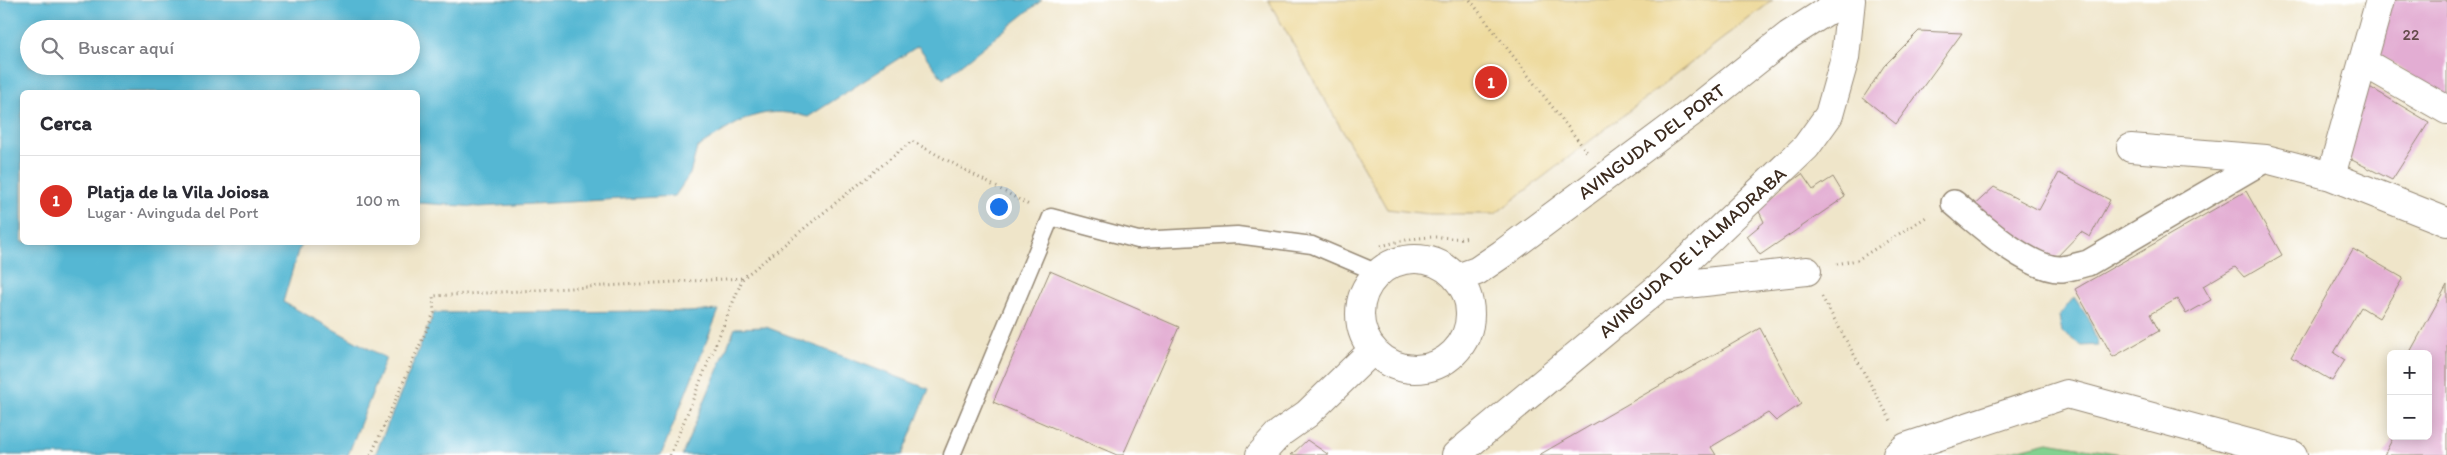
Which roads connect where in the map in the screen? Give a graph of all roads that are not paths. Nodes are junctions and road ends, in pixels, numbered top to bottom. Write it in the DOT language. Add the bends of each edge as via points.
graph roads {
  1 [pos="1844,0"];
  2 [pos="1851,0"];
  3 [pos="2380,0"];
  4 [pos="2363,62"];
  5 [pos="2447,110"];
  6 [pos="2131,148"];
  7 [pos="2266,159"];
  8 [pos="2331,176"];
  9 [pos="1954,203"];
  10 [pos="2447,222"];
  11 [pos="1376,260"];
  12 [pos="1807,271"];
  13 [pos="1457,278"];
  14 [pos="1659,287"];
  15 [pos="1373,350"];
  16 [pos="1901,451"];
  17 [pos="952,455"];
  18 [pos="1260,455"];
  19 [pos="1456,455"];
  20 [pos="2293,455"];
  1 -- 13 [label="street, AVINGUDA DEL PORT" via="1790,35 1502,254 1477,271"];
  2 -- 14 [label="street, AVINGUDA DE L'ALMADRABA" via="1845,58 1829,114 1806,147"];
  3 -- 4 [label="street"];
  4 -- 5 [label="street"];
  4 -- 8 [label="street"];
  6 -- 7 [label="street"];
  7 -- 8 [label="street"];
  7 -- 9 [label="street" via="2088,264 2060,269 2035,262 2001,242"];
  8 -- 10 [label="street"];
  11 -- 13 [label="street" via="1392,263 1428,260 1444,266"];
  11 -- 15 [label="street" via="1361,302 1360,319 1364,336"];
  11 -- 17 [label="lane" via="1312,245 1237,235 1138,240 1051,217"];
  12 -- 14 [label="street"];
  13 -- 15 [label="street" via="1470,309 1465,335 1451,356 1436,365 1402,368"];
  14 -- 19 [label="street, AVINGUDA DE L'ALMADRABA"];
  15 -- 18 [label="street" via="1306,414 1280,433"];
  16 -- 20 [label="street" via="2067,394"];
}
